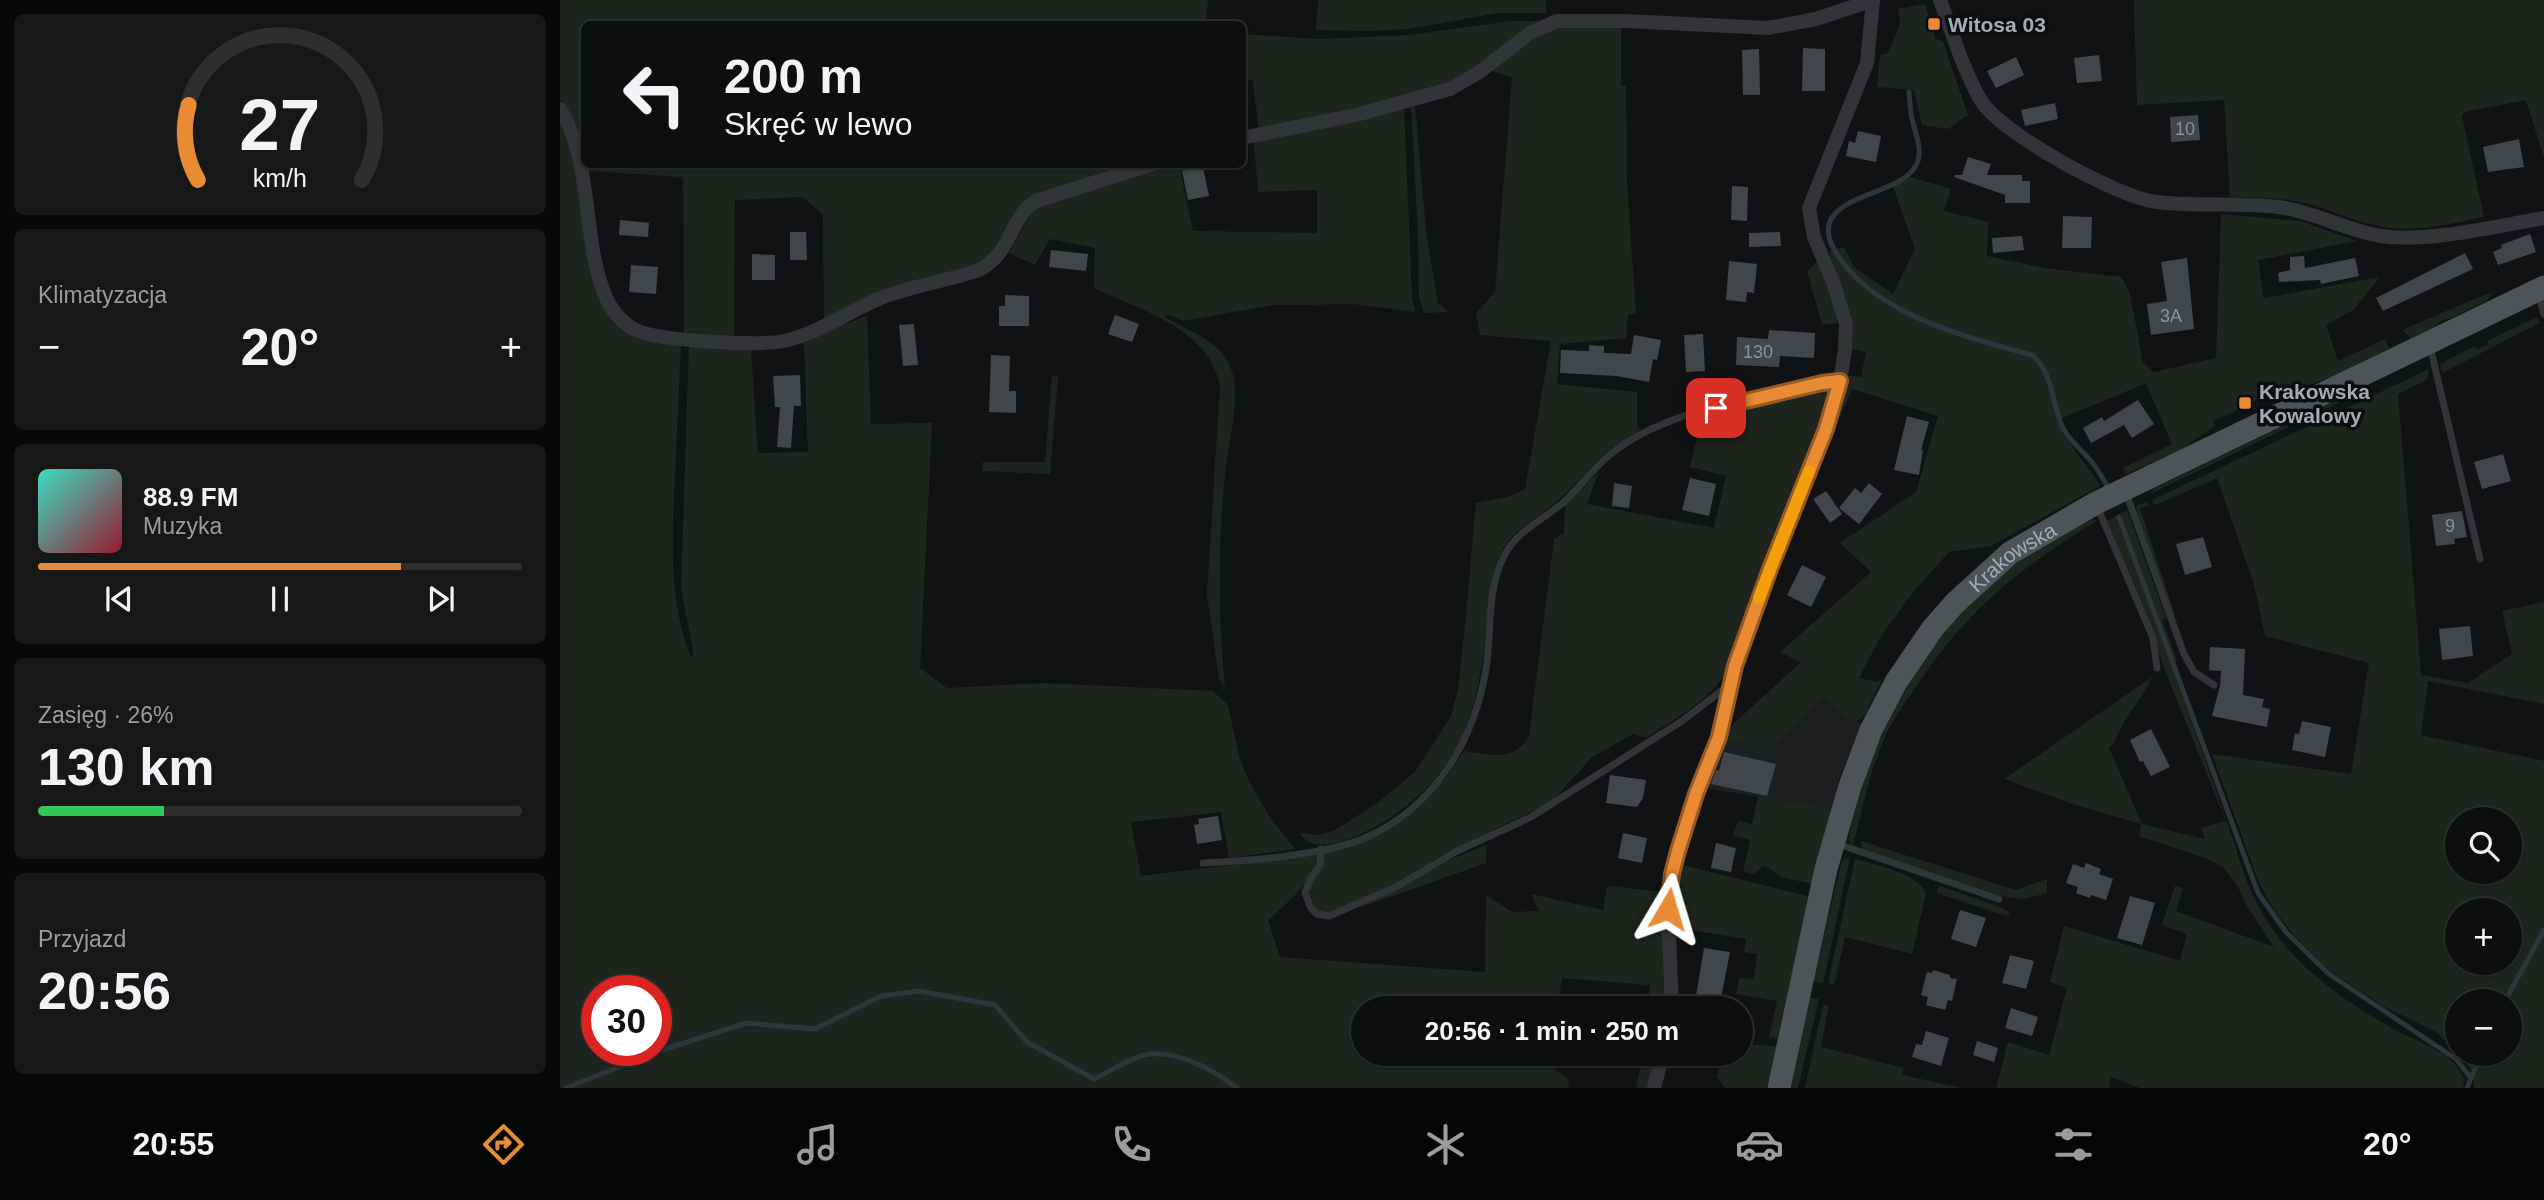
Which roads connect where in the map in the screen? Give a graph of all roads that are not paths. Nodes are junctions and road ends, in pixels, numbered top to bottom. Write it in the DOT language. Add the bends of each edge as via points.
graph roads {
  1 [pos="1873,0"];
  2 [pos="1940,0"];
  3 [pos="560,109"];
  4 [pos="1246,137"];
  5 [pos="1140,168"];
  6 [pos="2544,218"];
  7 [pos="2540,289"];
  8 [pos="2544,314"];
  9 [pos="2429,342"];
  10 [pos="1840,381"];
  11 [pos="2125,489"];
  12 [pos="2096,503"];
  13 [pos="2480,559"];
  14 [pos="2157,668"];
  15 [pos="2214,685"];
  16 [pos="1731,687"];
  17 [pos="1835,843"];
  18 [pos="1321,849"];
  19 [pos="1203,863"];
  20 [pos="1999,899"];
  21 [pos="1671,996"];
  22 [pos="1660,1066"];
  23 [pos="1654,1088"];
  24 [pos="1779,1088"];
  1 -- 4 [label="street" via="1816,19 1768,28 1556,21 1530,33 1450,89 1356,115"];
  1 -- 10 [label="street" via="1867,63 1809,208 1814,237 1846,324"];
  2 -- 6 [label="street" via="1981,101 2009,128 2125,193 2155,202 2279,207 2387,237 2441,234"];
  3 -- 5 [label="street" via="575,140 593,252 611,307 636,330 696,339 753,344 793,339 876,300 979,270 1002,252 1025,210 1036,201"];
  7 -- 8 [label="lane"];
  7 -- 9 [label="main road, Krakowska"];
  9 -- 11 [label="main road, Krakowska"];
  9 -- 13 [label="lane"];
  10 -- 16 [label="street" via="1826,429 1765,581"];
  10 -- 18 [label="lane" via="1661,424 1616,450 1565,500 1524,531 1501,564 1477,709 1451,766 1422,799 1389,824 1365,838"];
  11 -- 12 [label="main road, Krakowska"];
  11 -- 15 [label="lane" via="2184,654 2194,672"];
  12 -- 14 [label="lane" via="2153,638"];
  12 -- 17 [label="main road, Krakowska" via="2010,553 1933,628 1896,682 1871,730"];
  16 -- 18 [label="lane" via="1531,817 1329,916 1317,914 1306,893 1321,865"];
  16 -- 21 [label="street" via="1719,737 1672,874 1667,930"];
  17 -- 20 [label="lane"];
  17 -- 24 [label="main road, Krakowska"];
  18 -- 19 [label="lane"];
  22 -- 23 [label="street"];
}
